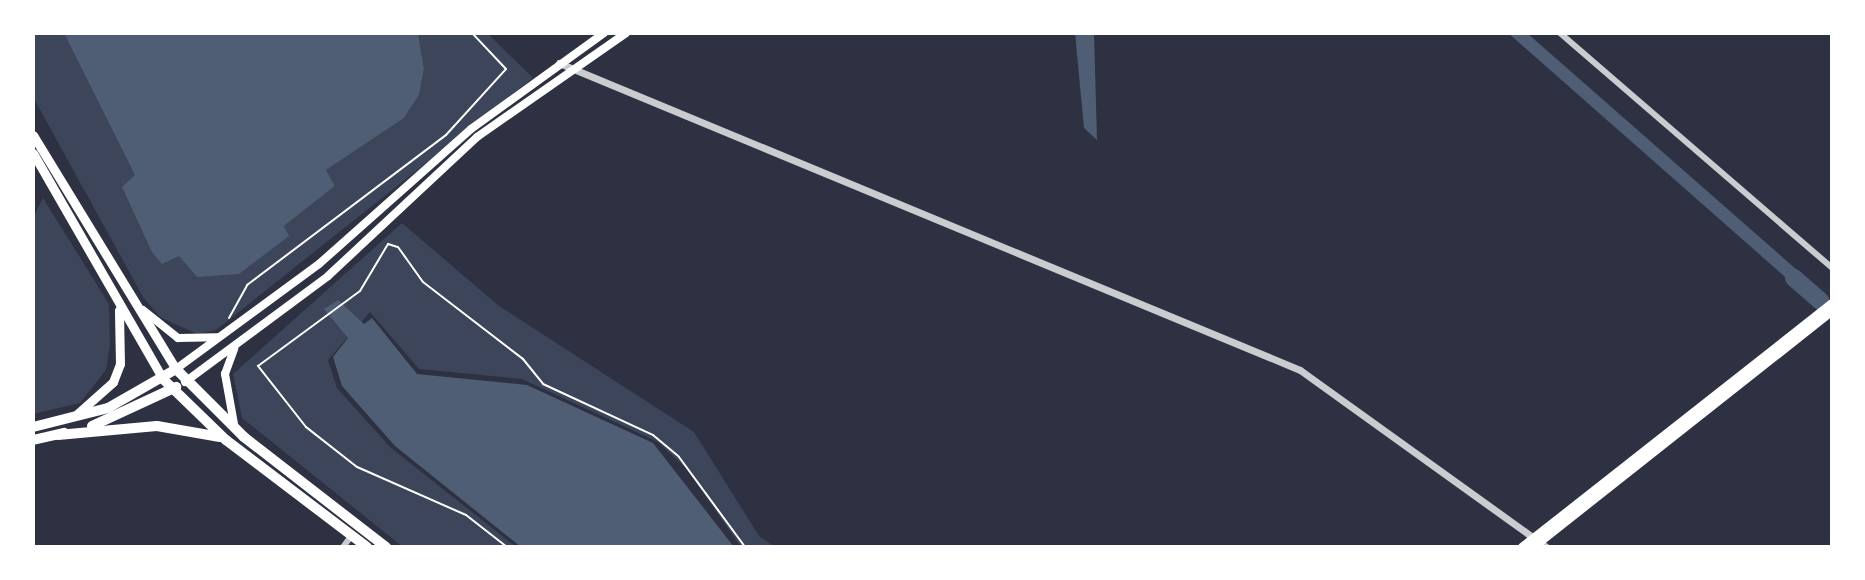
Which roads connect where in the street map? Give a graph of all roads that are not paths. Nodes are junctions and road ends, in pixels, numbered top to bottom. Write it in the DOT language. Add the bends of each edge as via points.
graph roads {
  1 [pos="604,33"];
  2 [pos="626,33"];
  3 [pos="1560,33"];
  4 [pos="559,63"];
  5 [pos="572,69"];
  6 [pos="33,135"];
  7 [pos="33,153"];
  8 [pos="1832,268"];
  9 [pos="127,291"];
  10 [pos="116,298"];
  11 [pos="1832,303"];
  12 [pos="1832,312"];
  13 [pos="220,337"];
  14 [pos="236,346"];
  15 [pos="176,369"];
  16 [pos="163,379"];
  17 [pos="186,382"];
  18 [pos="172,390"];
  19 [pos="66,420"];
  20 [pos="33,427"];
  21 [pos="237,429"];
  22 [pos="58,435"];
  23 [pos="33,440"];
  24 [pos="226,440"];
  25 [pos="354,541"];
  26 [pos="1539,543"];
  27 [pos="343,547"];
  28 [pos="367,547"];
  29 [pos="386,547"];
  30 [pos="1522,547"];
  1 -- 4 [label="main road"];
  2 -- 5 [label="main road"];
  3 -- 8 [label="street"];
  4 -- 5 [label="street"];
  4 -- 13 [label="main road" via="471,130 327,258"];
  5 -- 14 [label="main road" via="477,137 328,276"];
  5 -- 26 [label="street" via="1300,370"];
  6 -- 9 [label="main road"];
  7 -- 10 [label="main road"];
  9 -- 13 [label="main road" via="178,338"];
  9 -- 15 [label="main road"];
  10 -- 16 [label="main road"];
  10 -- 19 [label="main road" via="120,364 101,396"];
  11 -- 26 [label="main road"];
  12 -- 26 [label="main road"];
  13 -- 15 [label="main road"];
  14 -- 17 [label="main road"];
  14 -- 21 [label="main road" via="225,392"];
  15 -- 16 [label="highway"];
  15 -- 17 [label="highway"];
  16 -- 18 [label="highway"];
  16 -- 19 [label="highway" via="108,408"];
  17 -- 18 [label="highway"];
  17 -- 21 [label="highway"];
  18 -- 22 [label="highway" via="113,420"];
  18 -- 24 [label="highway"];
  19 -- 20 [label="highway"];
  21 -- 29 [label="highway"];
  22 -- 23 [label="highway"];
  22 -- 24 [label="highway" via="167,426"];
  24 -- 25 [label="highway"];
  25 -- 27 [label="street"];
  25 -- 28 [label="highway"];
  26 -- 30 [label="main road"];
}
